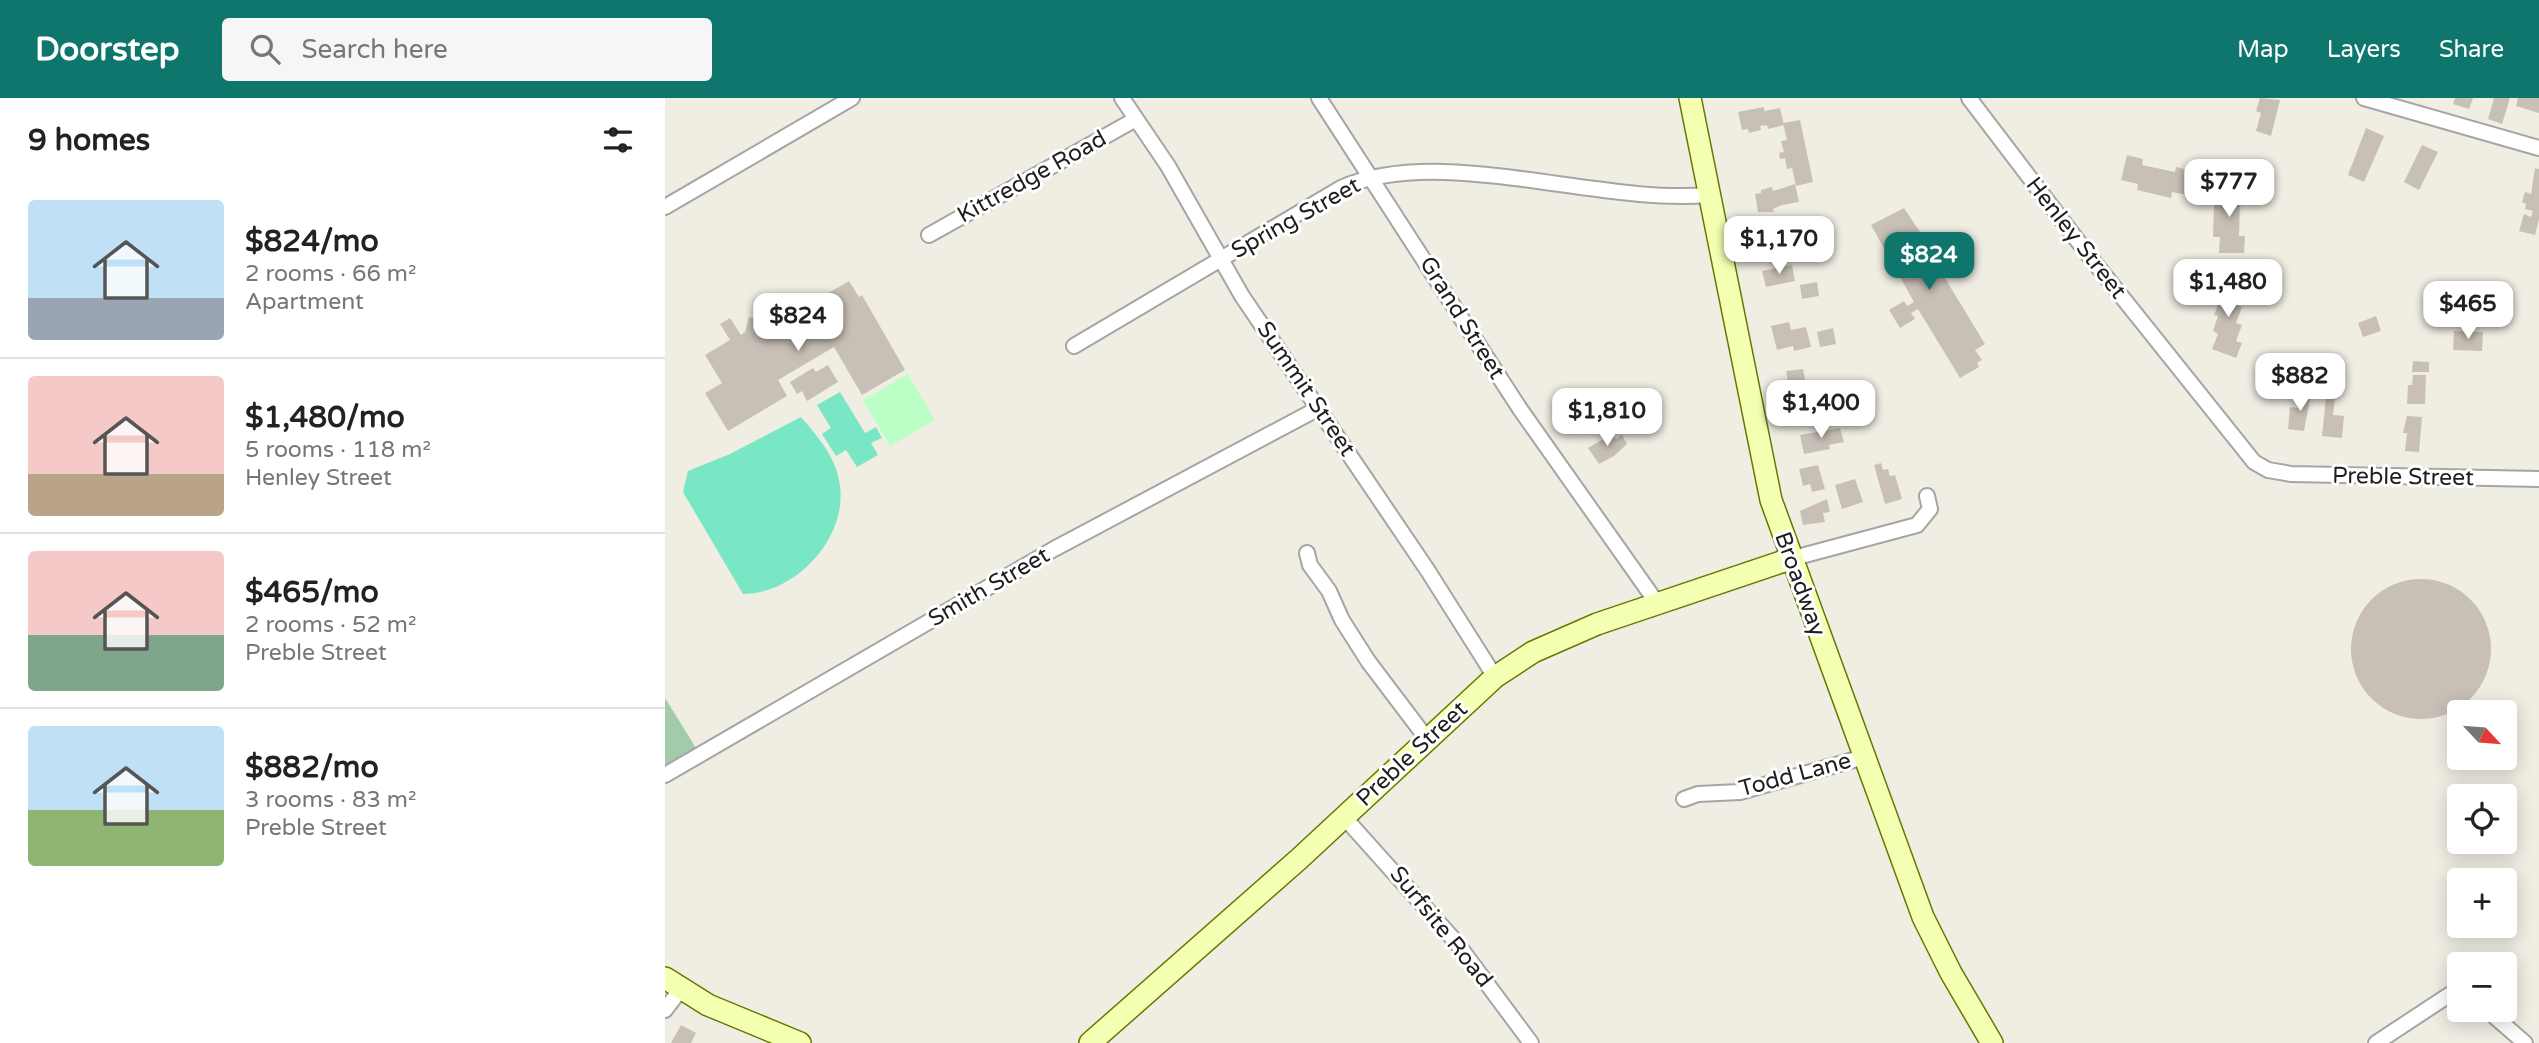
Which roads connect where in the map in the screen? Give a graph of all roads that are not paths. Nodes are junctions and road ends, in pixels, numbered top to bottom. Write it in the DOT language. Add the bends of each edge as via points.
graph roads {
  1 [pos="852,98"];
  2 [pos="1122,98"];
  3 [pos="1319,98"];
  4 [pos="1690,98"];
  5 [pos="1969,98"];
  6 [pos="2364,98"];
  7 [pos="1136,119"];
  8 [pos="2539,148"];
  9 [pos="1371,176"];
  10 [pos="1709,195"];
  11 [pos="665,207"];
  12 [pos="929,235"];
  13 [pos="1221,261"];
  14 [pos="1074,346"];
  15 [pos="1319,408"];
  16 [pos="2268,470"];
  17 [pos="2539,479"];
  18 [pos="1927,496"];
  19 [pos="1307,553"];
  20 [pos="1790,559"];
  21 [pos="1657,603"];
  22 [pos="1495,677"];
  23 [pos="1427,739"];
  24 [pos="1864,757"];
  25 [pos="665,775"];
  26 [pos="1684,799"];
  27 [pos="1344,817"];
  28 [pos="673,984"];
  29 [pos="2447,998"];
  30 [pos="665,1010"];
  31 [pos="2501,1022"];
  32 [pos="800,1043"];
  33 [pos="1090,1043"];
  34 [pos="1531,1043"];
  35 [pos="1992,1043"];
  36 [pos="2377,1043"];
  37 [pos="2525,1043"];
  1 -- 11 [label="street"];
  2 -- 7 [label="street, Summit Street"];
  3 -- 9 [label="street, Grand Street"];
  4 -- 10 [label="street, Broadway"];
  5 -- 16 [label="street, Henley Street" via="2235,440"];
  6 -- 8 [label="street"];
  7 -- 12 [label="street, Kittredge Road"];
  7 -- 13 [label="street, Summit Street"];
  9 -- 10 [label="street, Spring Street" via="1439,173 1615,192"];
  9 -- 13 [label="street, Spring Street" via="1341,188"];
  9 -- 21 [label="street, Grand Street" via="1520,409"];
  10 -- 20 [label="street, Broadway" via="1771,500"];
  13 -- 14 [label="street, Spring Street"];
  13 -- 15 [label="street, Summit Street"];
  15 -- 22 [label="street, Summit Street"];
  15 -- 25 [label="street, Smith Street" via="1055,549"];
  16 -- 17 [label="street, Preble Street" via="2311,475"];
  18 -- 20 [label="street" via="1930,509 1917,525"];
  19 -- 23 [label="street" via="1368,661"];
  20 -- 21 [label="street, Preble Street"];
  20 -- 24 [label="street, Broadway"];
  21 -- 22 [label="street, Preble Street" via="1556,640"];
  22 -- 23 [label="street, Preble Street"];
  23 -- 27 [label="street, Preble Street"];
  24 -- 26 [label="street, Todd Lane" via="1740,792"];
  24 -- 35 [label="street, Broadway" via="1932,936"];
  27 -- 33 [label="street, Preble Street"];
  27 -- 34 [label="street, Surfsite Road" via="1456,942"];
  28 -- 30 [label="street"];
  28 -- 32 [label="street" via="725,1013"];
  29 -- 36 [label="street"];
  31 -- 37 [label="street"];
}
